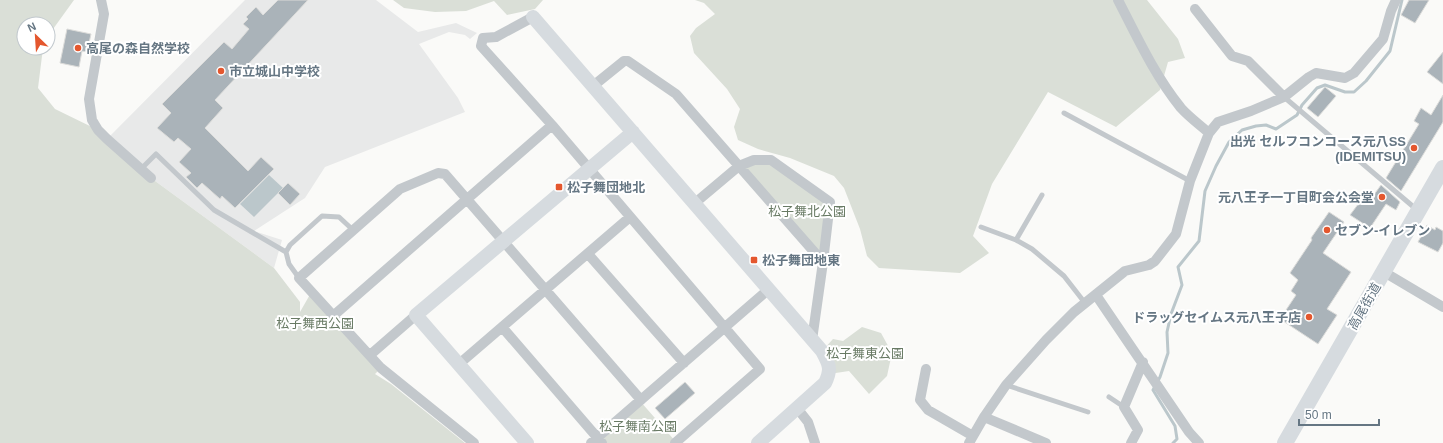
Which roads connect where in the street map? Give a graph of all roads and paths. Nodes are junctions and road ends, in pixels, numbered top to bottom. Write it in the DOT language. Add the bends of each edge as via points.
graph roads {
  1 [pos="101,0"];
  2 [pos="1118,0"];
  3 [pos="1396,0"];
  4 [pos="1195,8"];
  5 [pos="533,17"];
  6 [pos="593,86"];
  7 [pos="1284,97"];
  8 [pos="1064,113"];
  9 [pos="552,125"];
  10 [pos="633,132"];
  11 [pos="1208,133"];
  12 [pos="739,166"];
  13 [pos="1443,168"];
  14 [pos="589,169"];
  15 [pos="140,170"];
  16 [pos="150,178"];
  17 [pos="1190,181"];
  18 [pos="1042,195"];
  19 [pos="467,199"];
  20 [pos="695,203"];
  21 [pos="1419,211"];
  22 [pos="630,217"];
  23 [pos="981,228"];
  24 [pos="353,230"];
  25 [pos="1016,240"];
  26 [pos="503,242"];
  27 [pos="286,252"];
  28 [pos="588,254"];
  29 [pos="823,262"];
  30 [pos="1384,272"];
  31 [pos="300,278"];
  32 [pos="769,289"];
  33 [pos="545,290"];
  34 [pos="1096,295"];
  35 [pos="1084,303"];
  36 [pos="1443,307"];
  37 [pos="333,316"];
  38 [pos="416,316"];
  39 [pos="502,326"];
  40 [pos="725,328"];
  41 [pos="812,340"];
  42 [pos="370,355"];
  43 [pos="1143,362"];
  44 [pos="684,363"];
  45 [pos="459,364"];
  46 [pos="926,369"];
  47 [pos="1006,385"];
  48 [pos="1109,397"];
  49 [pos="640,400"];
  50 [pos="1124,406"];
  51 [pos="797,408"];
  52 [pos="1088,412"];
  53 [pos="984,417"];
  54 [pos="971,440"];
  55 [pos="597,441"];
  56 [pos="474,443"];
  57 [pos="527,443"];
  58 [pos="675,443"];
  59 [pos="758,443"];
  60 [pos="815,443"];
  61 [pos="1046,443"];
  62 [pos="1131,443"];
  63 [pos="1199,443"];
  64 [pos="1285,443"];
  1 -- 15 [label="street" via="104,14 89,99 90,112 98,130"];
  2 -- 11 [label="street" via="1160,79 1182,109"];
  3 -- 7 [label="street" via="1383,39 1354,72 1345,78 1316,74"];
  4 -- 7 [label="street" via="1232,56 1248,61"];
  5 -- 6 [label="street"];
  5 -- 9 [label="street" via="496,37 483,38 481,46"];
  6 -- 10 [label="street"];
  6 -- 12 [label="street" via="624,61 628,61 676,94"];
  7 -- 11 [label="street" via="1218,122"];
  7 -- 21 [label="lane"];
  8 -- 17 [label="lane"];
  9 -- 14 [label="street"];
  9 -- 19 [label="street"];
  10 -- 14 [label="street"];
  10 -- 20 [label="street"];
  11 -- 17 [label="street"];
  12 -- 20 [label="street"];
  12 -- 29 [label="street"];
  12 -- 29 [label="street" via="754,160 771,160 830,202"];
  13 -- 21 [label="main road, 高尾街道"];
  14 -- 22 [label="street"];
  14 -- 26 [label="street"];
  15 -- 16 [label="street"];
  15 -- 27 [label="lane" via="156,154 214,210"];
  17 -- 34 [label="street" via="1176,234 1155,262 1125,271"];
  18 -- 25 [label="lane"];
  19 -- 24 [label="street" via="445,174 438,173 400,189"];
  19 -- 26 [label="street"];
  19 -- 37 [label="street"];
  20 -- 32 [label="street"];
  21 -- 30 [label="main road, 高尾街道"];
  22 -- 28 [label="street"];
  22 -- 40 [label="street"];
  23 -- 25 [label="lane"];
  24 -- 27 [label="lane" via="339,217 322,216 290,245"];
  24 -- 31 [label="street"];
  25 -- 35 [label="lane" via="1032,249 1064,276"];
  26 -- 33 [label="street"];
  26 -- 38 [label="street"];
  27 -- 31 [label="lane" via="289,264"];
  28 -- 33 [label="street"];
  28 -- 44 [label="street"];
  29 -- 41 [label="street"];
  30 -- 36 [label="street"];
  30 -- 64 [label="main road, 高尾街道"];
  31 -- 37 [label="street"];
  32 -- 40 [label="street"];
  32 -- 41 [label="street"];
  33 -- 39 [label="street"];
  33 -- 49 [label="street"];
  34 -- 35 [label="street"];
  34 -- 43 [label="street"];
  35 -- 47 [label="street" via="1046,340"];
  37 -- 42 [label="street"];
  38 -- 42 [label="street"];
  38 -- 45 [label="street"];
  39 -- 45 [label="street"];
  39 -- 55 [label="street"];
  40 -- 44 [label="street"];
  40 -- 58 [label="street" via="760,369"];
  41 -- 51 [label="street" via="826,357 829,374 825,383"];
  42 -- 56 [label="street" via="381,368"];
  43 -- 50 [label="street"];
  43 -- 63 [label="street"];
  44 -- 49 [label="street"];
  45 -- 57 [label="street"];
  46 -- 54 [label="street" via="920,400 928,410"];
  47 -- 52 [label="lane"];
  47 -- 53 [label="street"];
  48 -- 50 [label="lane"];
  49 -- 55 [label="street"];
  50 -- 62 [label="street" via="1138,430"];
  51 -- 59 [label="street"];
  51 -- 60 [label="street" via="808,422"];
  53 -- 54 [label="street"];
  53 -- 61 [label="street"];
}
